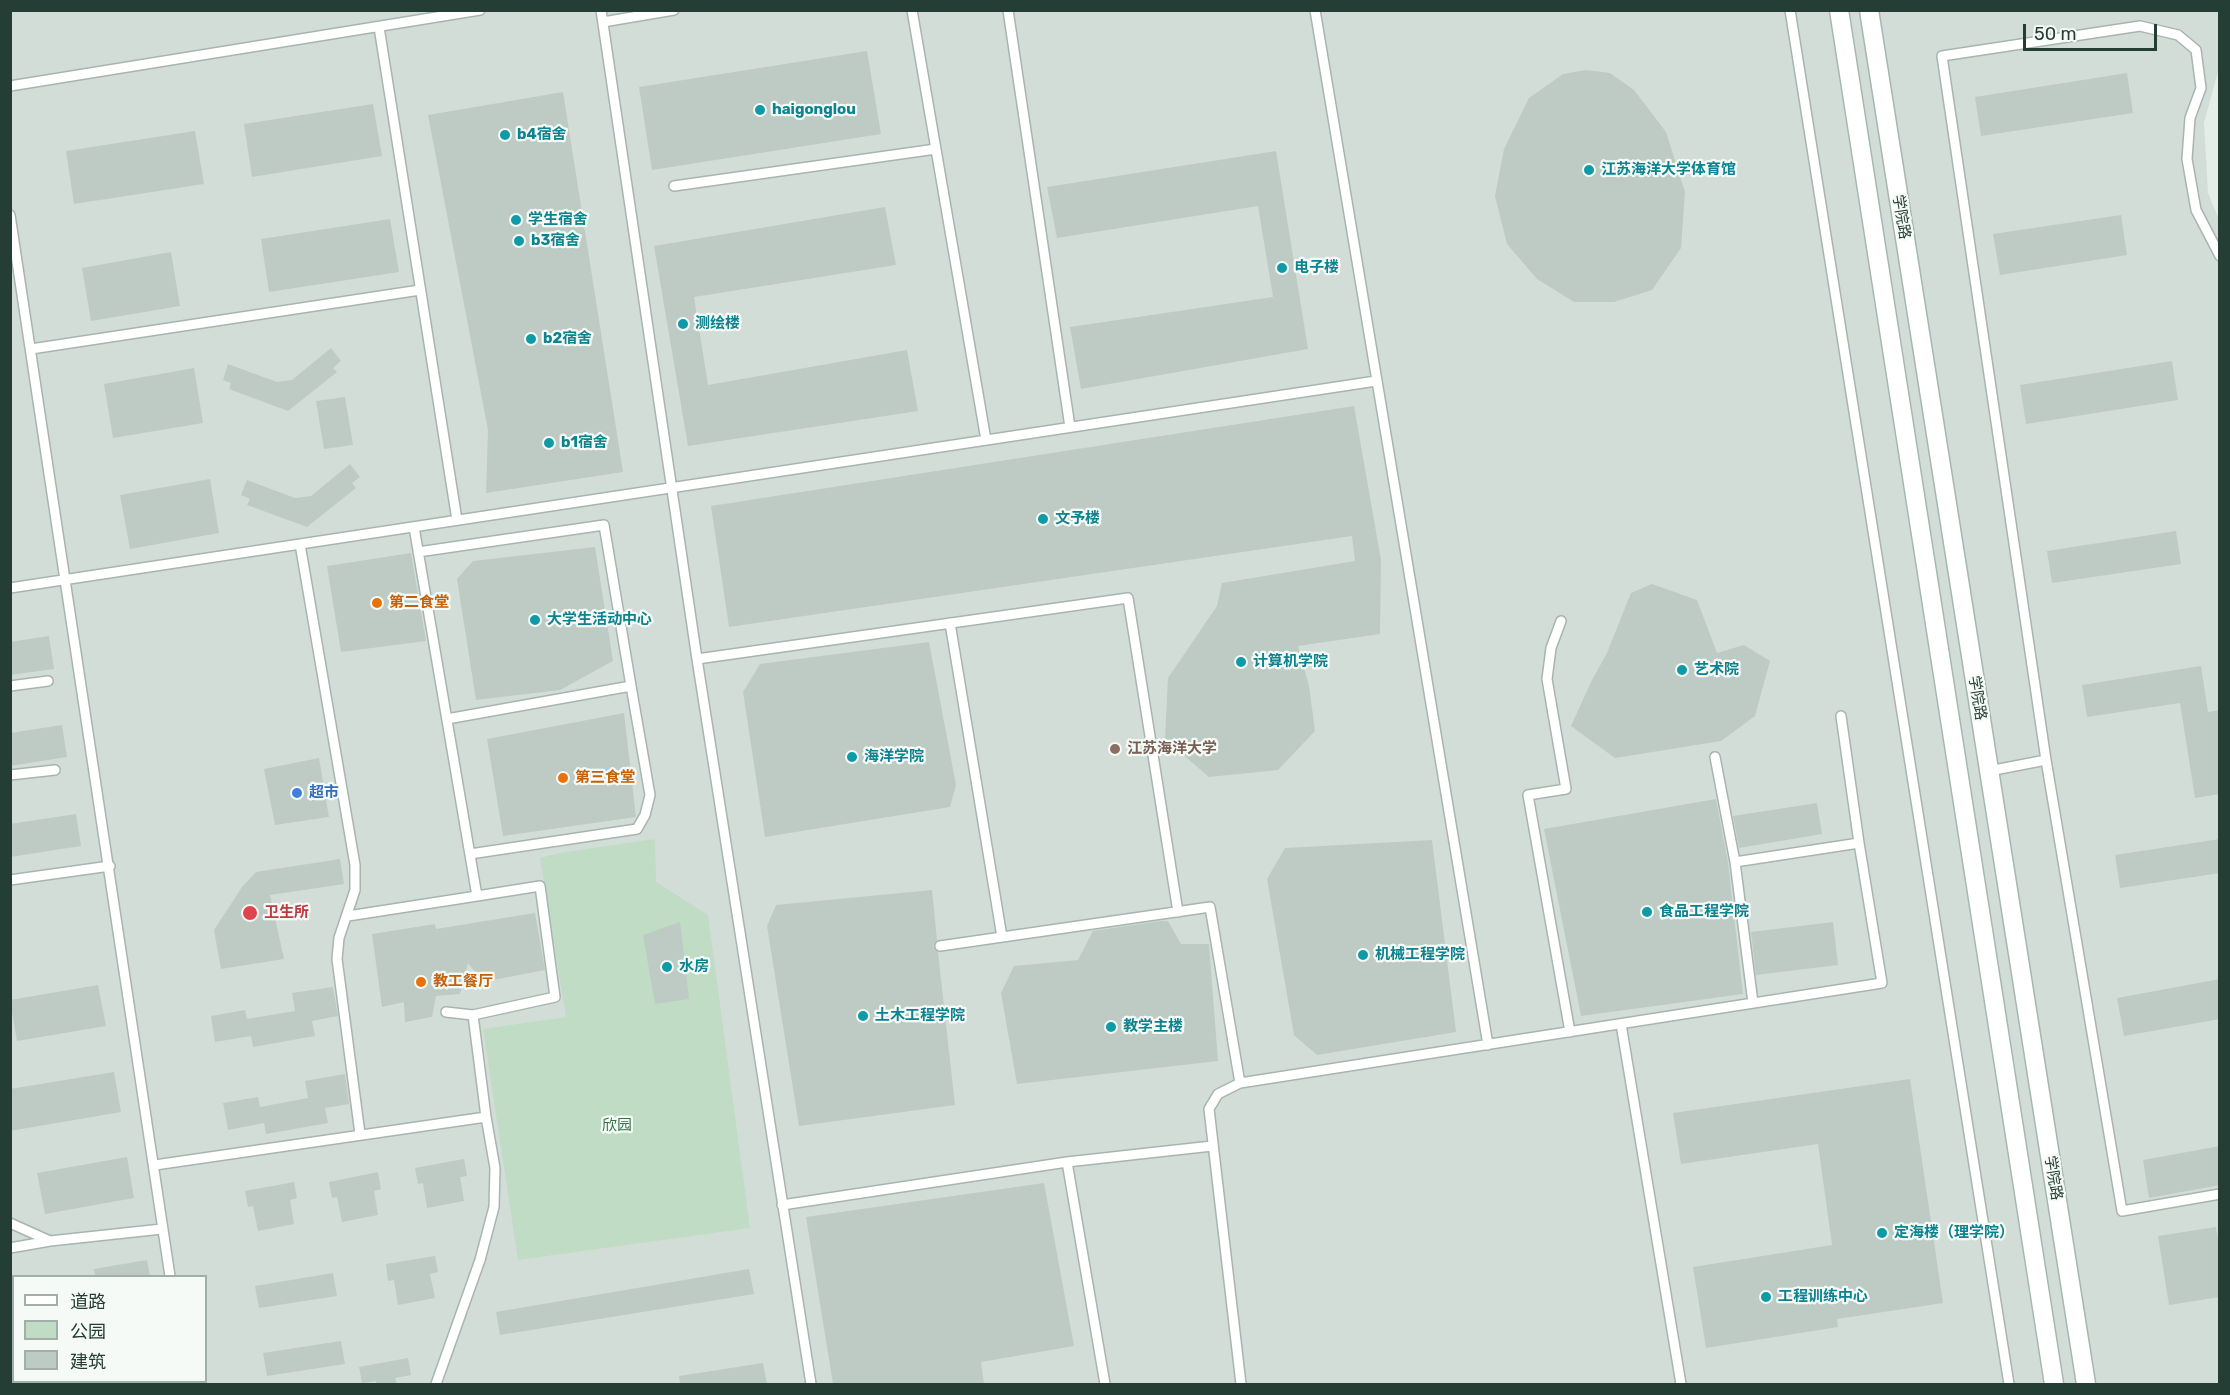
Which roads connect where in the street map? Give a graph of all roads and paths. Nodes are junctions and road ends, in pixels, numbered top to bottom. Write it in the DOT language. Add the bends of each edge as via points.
graph roads {
  1 [pos="480,10"];
  2 [pos="601,10"];
  3 [pos="674,10"];
  4 [pos="912,10"];
  5 [pos="1008,10"];
  6 [pos="1315,10"];
  7 [pos="1790,10"];
  8 [pos="1839,10"];
  9 [pos="1869,10"];
  10 [pos="603,22"];
  11 [pos="379,27"];
  12 [pos="10,86"];
  13 [pos="936,149"];
  14 [pos="674,186"];
  15 [pos="10,214"];
  16 [pos="2220,256"];
  17 [pos="420,290"];
  18 [pos="31,349"];
  19 [pos="1376,381"];
  20 [pos="1070,427"];
  21 [pos="986,440"];
  22 [pos="672,487"];
  23 [pos="457,520"];
  24 [pos="414,527"];
  25 [pos="300,544"];
  26 [pos="418,552"];
  27 [pos="66,580"];
  28 [pos="10,588"];
  29 [pos="1561,621"];
  30 [pos="950,623"];
  31 [pos="697,659"];
  32 [pos="48,681"];
  33 [pos="10,686"];
  34 [pos="631,687"];
  35 [pos="1841,716"];
  36 [pos="447,719"];
  37 [pos="1715,757"];
  38 [pos="2046,760"];
  39 [pos="55,770"];
  40 [pos="1989,771"];
  41 [pos="10,775"];
  42 [pos="1859,843"];
  43 [pos="470,854"];
  44 [pos="1735,862"];
  45 [pos="110,866"];
  46 [pos="10,879"];
  47 [pos="477,896"];
  48 [pos="1178,912"];
  49 [pos="348,916"];
  50 [pos="1002,937"];
  51 [pos="940,946"];
  52 [pos="1753,1003"];
  53 [pos="446,1012"];
  54 [pos="473,1015"];
  55 [pos="1621,1024"];
  56 [pos="1570,1032"];
  57 [pos="1488,1045"];
  58 [pos="1240,1083"];
  59 [pos="486,1117"];
  60 [pos="360,1134"];
  61 [pos="1212,1146"];
  62 [pos="1067,1162"];
  63 [pos="155,1165"];
  64 [pos="2220,1194"];
  65 [pos="782,1205"];
  66 [pos="10,1223"];
  67 [pos="162,1229"];
  68 [pos="50,1241"];
  69 [pos="10,1248"];
  70 [pos="170,1275"];
  71 [pos="436,1384"];
  72 [pos="811,1384"];
  73 [pos="1106,1384"];
  74 [pos="1241,1384"];
  75 [pos="1681,1384"];
  76 [pos="2009,1384"];
  77 [pos="2054,1384"];
  78 [pos="2086,1384"];
  1 -- 11 [label="lane"];
  2 -- 10 [label="lane"];
  3 -- 10 [label="lane"];
  4 -- 13 [label="lane"];
  5 -- 20 [label="lane"];
  6 -- 19 [label="lane"];
  7 -- 76 [label="lane"];
  8 -- 77 [label="main road, 学院路"];
  9 -- 40 [label="main road, 学院路"];
  10 -- 22 [label="lane"];
  11 -- 12 [label="lane"];
  11 -- 17 [label="lane"];
  13 -- 14 [label="lane"];
  13 -- 21 [label="lane"];
  15 -- 18 [label="lane"];
  16 -- 38 [label="lane" via="2196,210 2187,159 2190,118 2201,88 2196,50 2178,35 2140,26 1942,56"];
  17 -- 18 [label="lane"];
  17 -- 23 [label="lane"];
  18 -- 27 [label="lane"];
  19 -- 20 [label="lane"];
  19 -- 57 [label="lane"];
  20 -- 21 [label="lane"];
  21 -- 22 [label="lane"];
  22 -- 23 [label="lane"];
  22 -- 31 [label="lane"];
  23 -- 24 [label="lane"];
  24 -- 25 [label="lane"];
  24 -- 26 [label="lane"];
  25 -- 27 [label="lane"];
  25 -- 49 [label="lane" via="355,865 355,890"];
  26 -- 34 [label="lane" via="604,525"];
  26 -- 36 [label="lane"];
  27 -- 28 [label="lane"];
  27 -- 45 [label="lane"];
  29 -- 56 [label="lane" via="1551,648 1547,679 1566,789 1528,795"];
  30 -- 31 [label="lane"];
  30 -- 48 [label="lane" via="1128,598"];
  30 -- 50 [label="lane"];
  31 -- 65 [label="lane"];
  32 -- 33 [label="lane"];
  34 -- 36 [label="lane"];
  34 -- 43 [label="lane" via="650,795 637,829"];
  35 -- 42 [label="lane"];
  36 -- 43 [label="lane"];
  37 -- 44 [label="lane"];
  38 -- 40 [label="lane"];
  38 -- 64 [label="lane" via="2122,1211"];
  39 -- 41 [label="lane"];
  40 -- 78 [label="main road, 学院路"];
  42 -- 44 [label="lane"];
  42 -- 52 [label="lane" via="1882,983"];
  43 -- 47 [label="lane"];
  44 -- 52 [label="lane"];
  45 -- 46 [label="lane"];
  45 -- 63 [label="lane"];
  47 -- 49 [label="lane"];
  47 -- 54 [label="lane" via="540,886 555,997"];
  48 -- 50 [label="lane"];
  48 -- 58 [label="lane" via="1210,907"];
  49 -- 60 [label="lane" via="339,938 337,959"];
  50 -- 51 [label="lane"];
  52 -- 55 [label="lane"];
  53 -- 54 [label="lane"];
  54 -- 59 [label="lane"];
  55 -- 56 [label="lane"];
  55 -- 75 [label="lane"];
  56 -- 57 [label="lane"];
  57 -- 58 [label="lane"];
  58 -- 61 [label="lane" via="1218,1094 1209,1109"];
  59 -- 60 [label="lane"];
  59 -- 71 [label="lane" via="495,1168 494,1207 480,1260"];
  60 -- 63 [label="lane"];
  61 -- 62 [label="lane"];
  61 -- 74 [label="lane"];
  62 -- 65 [label="lane"];
  62 -- 73 [label="lane"];
  63 -- 67 [label="lane"];
  65 -- 72 [label="lane"];
  66 -- 68 [label="lane"];
  67 -- 68 [label="lane"];
  67 -- 70 [label="lane"];
  68 -- 69 [label="lane"];
}
